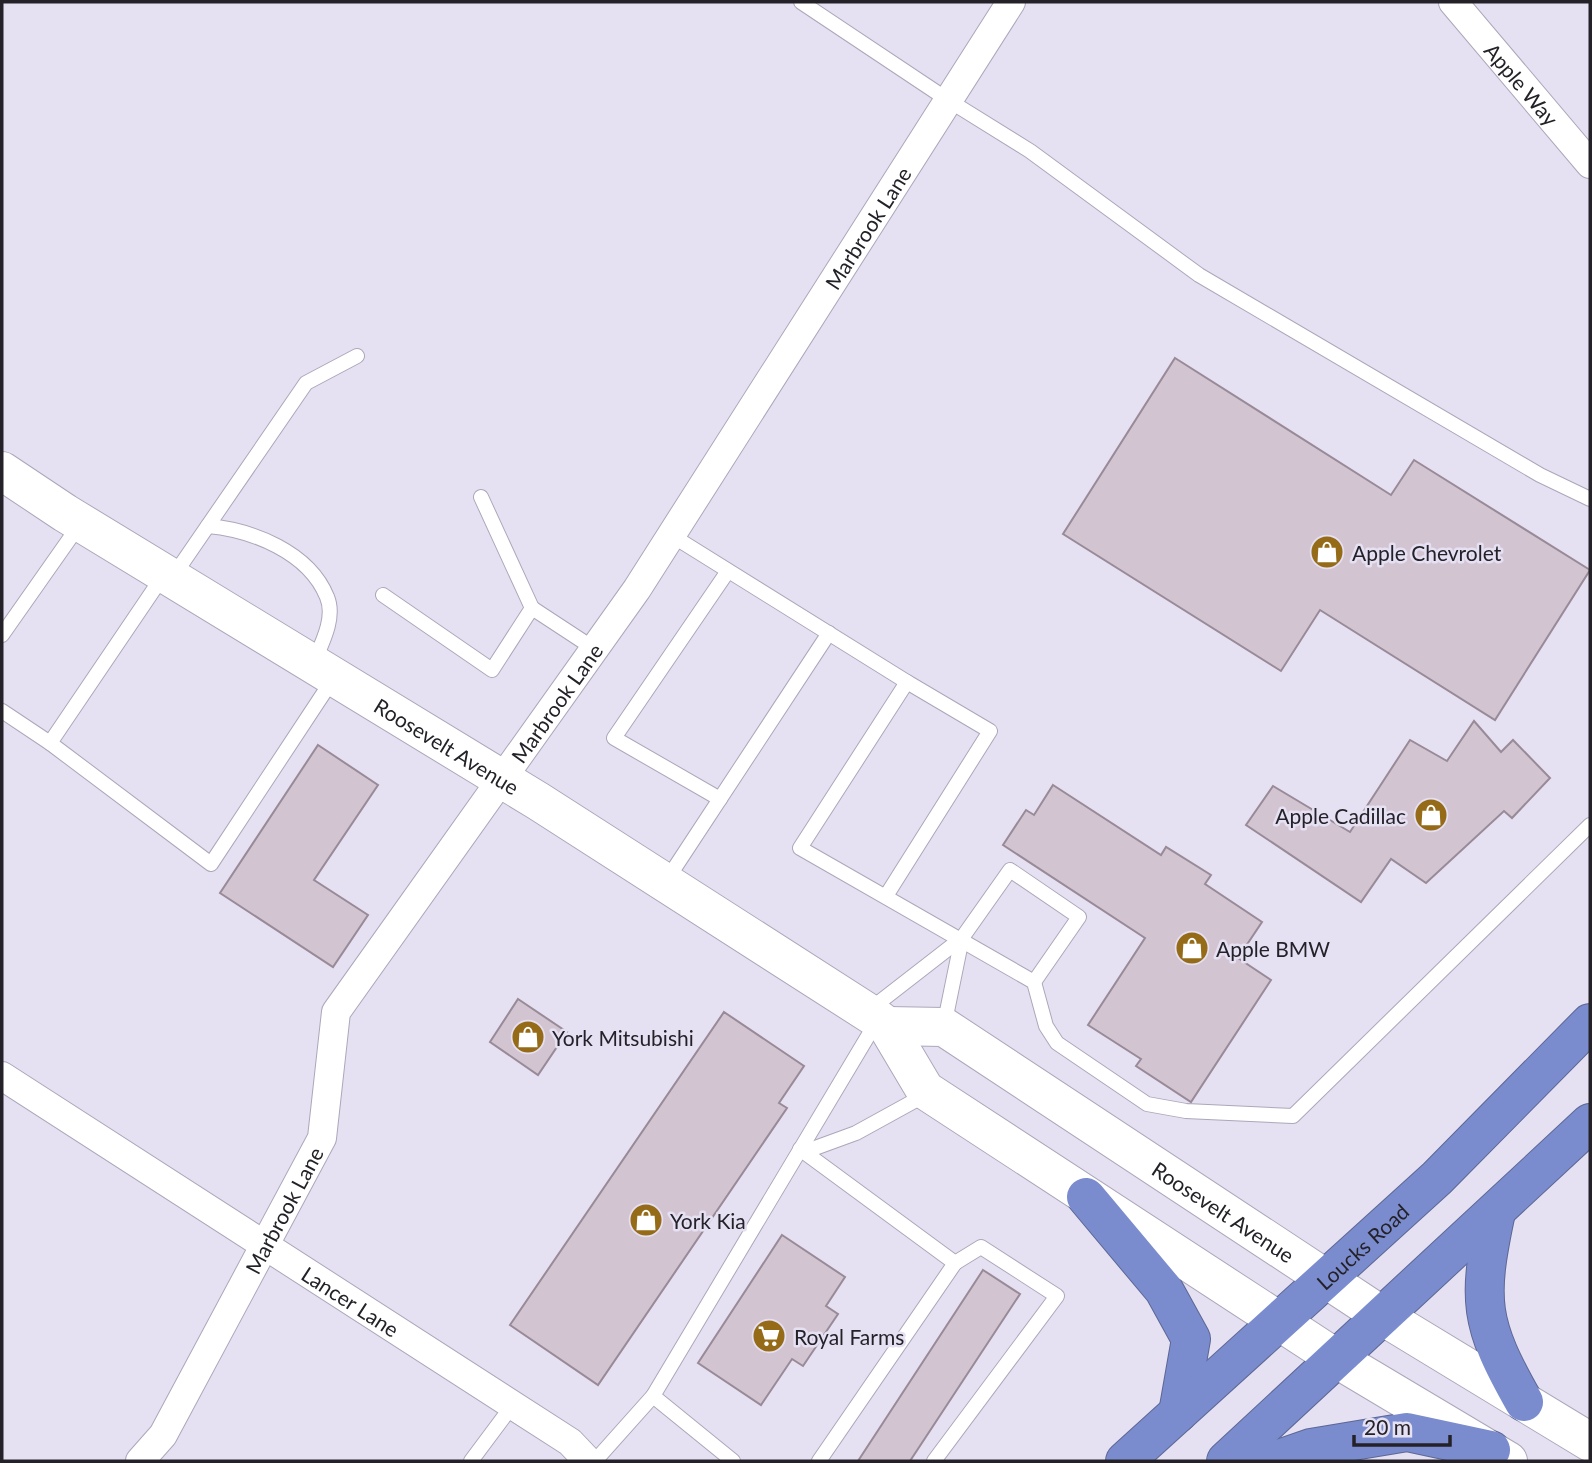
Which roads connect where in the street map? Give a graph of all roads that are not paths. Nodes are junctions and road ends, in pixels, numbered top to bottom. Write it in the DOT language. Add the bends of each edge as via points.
graph roads {
  1 [pos="801,2"];
  2 [pos="1011,2"];
  3 [pos="1453,2"];
  4 [pos="948,100"];
  5 [pos="1590,164"];
  6 [pos="357,356"];
  7 [pos="2,471"];
  8 [pos="481,497"];
  9 [pos="1590,499"];
  10 [pos="80,523"];
  11 [pos="208,526"];
  12 [pos="671,536"];
  13 [pos="728,571"];
  14 [pos="168,577"];
  15 [pos="383,595"];
  16 [pos="532,608"];
  17 [pos="829,634"];
  18 [pos="2,635"];
  19 [pos="593,649"];
  20 [pos="323,672"];
  21 [pos="907,682"];
  22 [pos="2,711"];
  23 [pos="50,743"];
  24 [pos="502,781"];
  25 [pos="720,799"];
  26 [pos="1590,825"];
  27 [pos="666,881"];
  28 [pos="886,896"];
  29 [pos="962,939"];
  30 [pos="1034,982"];
  31 [pos="877,1019"];
  32 [pos="1590,1023"];
  33 [pos="944,1027"];
  34 [pos="2,1076"];
  35 [pos="925,1090"];
  36 [pos="1590,1124"];
  37 [pos="802,1151"];
  38 [pos="1086,1197"];
  39 [pos="1496,1212"];
  40 [pos="265,1247"];
  41 [pos="955,1264"];
  42 [pos="1326,1280"];
  43 [pos="1384,1317"];
  44 [pos="1281,1322"];
  45 [pos="1337,1359"];
  46 [pos="653,1396"];
  47 [pos="1524,1402"];
  48 [pos="512,1406"];
  49 [pos="1178,1413"];
  50 [pos="1590,1442"];
  51 [pos="1500,1455"];
  52 [pos="140,1461"];
  53 [pos="471,1461"];
  54 [pos="588,1461"];
  55 [pos="595,1461"];
  56 [pos="733,1461"];
  57 [pos="819,1461"];
  58 [pos="934,1461"];
  59 [pos="1125,1461"];
  60 [pos="1226,1461"];
  61 [pos="1273,1461"];
  1 -- 4 [label="lane"];
  2 -- 4 [label="street, Marbrook Lane"];
  3 -- 5 [label="street, Apple Way"];
  4 -- 9 [label="lane" via="1030,151 1199,275 1540,475"];
  4 -- 12 [label="street, Marbrook Lane"];
  6 -- 11 [label="lane" via="306,383"];
  7 -- 10 [label="main road, Roosevelt Avenue"];
  8 -- 16 [label="lane"];
  10 -- 14 [label="main road, Roosevelt Avenue"];
  10 -- 18 [label="lane"];
  11 -- 14 [label="lane"];
  11 -- 20 [label="lane" via="234,528 270,542 306,566 328,598"];
  12 -- 13 [label="lane"];
  12 -- 19 [label="street, Marbrook Lane"];
  13 -- 17 [label="lane"];
  13 -- 25 [label="lane" via="614,738"];
  14 -- 20 [label="main road, Roosevelt Avenue"];
  14 -- 23 [label="lane"];
  15 -- 16 [label="lane" via="492,670"];
  16 -- 19 [label="lane"];
  17 -- 21 [label="lane"];
  17 -- 25 [label="lane"];
  19 -- 24 [label="street, Marbrook Lane"];
  20 -- 23 [label="lane" via="211,864"];
  20 -- 24 [label="main road, Roosevelt Avenue"];
  21 -- 28 [label="lane" via="990,732"];
  21 -- 28 [label="lane" via="800,848"];
  22 -- 23 [label="lane"];
  24 -- 27 [label="main road, Roosevelt Avenue"];
  24 -- 40 [label="street, Marbrook Lane" via="337,1012 322,1138"];
  25 -- 27 [label="lane"];
  26 -- 30 [label="lane" via="1293,1116 1186,1111 1147,1104 1057,1043 1046,1026"];
  27 -- 31 [label="main road, Roosevelt Avenue"];
  28 -- 29 [label="lane"];
  29 -- 30 [label="lane"];
  29 -- 30 [label="lane" via="1010,870 1079,917"];
  29 -- 31 [label="lane"];
  29 -- 33 [label="lane"];
  31 -- 33 [label="main road"];
  31 -- 35 [label="main road, Roosevelt Avenue"];
  31 -- 37 [label="lane"];
  32 -- 42 [label="highway, Loucks Road" via="1437,1178"];
  33 -- 42 [label="main road, Roosevelt Avenue"];
  34 -- 40 [label="street, Lancer Lane"];
  35 -- 37 [label="lane" via="916,1100 856,1133"];
  35 -- 38 [label="main road, Roosevelt Avenue"];
  36 -- 39 [label="highway"];
  37 -- 41 [label="lane"];
  37 -- 46 [label="lane"];
  38 -- 44 [label="main road, Roosevelt Avenue"];
  38 -- 49 [label="highway" via="1164,1290 1191,1339"];
  39 -- 43 [label="highway"];
  39 -- 47 [label="highway" via="1484,1269 1484,1304 1498,1356"];
  40 -- 48 [label="street, Lancer Lane"];
  40 -- 52 [label="street, Marbrook Lane" via="163,1435"];
  41 -- 57 [label="lane"];
  41 -- 58 [label="lane" via="981,1247 1057,1296"];
  42 -- 43 [label="main road, Roosevelt Avenue"];
  42 -- 44 [label="highway, Loucks Road"];
  43 -- 45 [label="highway"];
  43 -- 47 [label="main road, Roosevelt Avenue"];
  44 -- 45 [label="main road, Roosevelt Avenue"];
  44 -- 49 [label="highway, Loucks Road"];
  45 -- 51 [label="main road, Roosevelt Avenue"];
  45 -- 60 [label="highway"];
  46 -- 55 [label="lane"];
  46 -- 56 [label="lane"];
  47 -- 50 [label="main road, Roosevelt Avenue"];
  48 -- 53 [label="lane"];
  48 -- 54 [label="street, Lancer Lane" via="570,1443"];
  49 -- 59 [label="highway, Loucks Road"];
  51 -- 61 [label="highway" via="1407,1432 1311,1448"];
}
